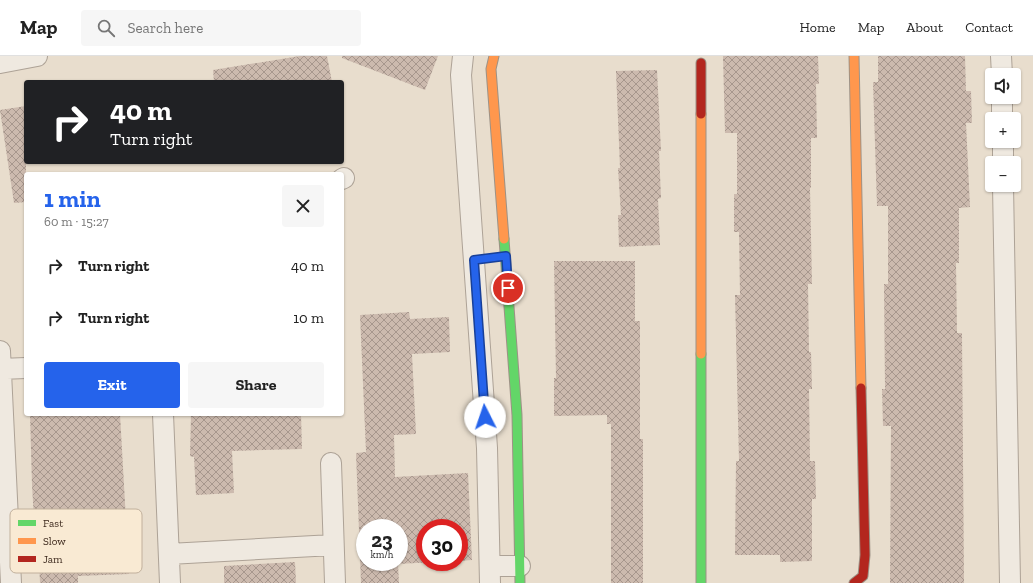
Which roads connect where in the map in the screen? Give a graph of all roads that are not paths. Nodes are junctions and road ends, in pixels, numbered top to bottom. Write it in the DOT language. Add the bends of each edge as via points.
graph roads {
  1 [pos="37,56"];
  2 [pos="463,56"];
  3 [pos="494,56"];
  4 [pos="854,56"];
  5 [pos="1001,56"];
  6 [pos="0,63"];
  7 [pos="701,63"];
  8 [pos="1002,68"];
  9 [pos="1003,192"];
  10 [pos="506,256"];
  11 [pos="474,260"];
  12 [pos="0,363"];
  13 [pos="24,368"];
  14 [pos="163,416"];
  15 [pos="332,463"];
  16 [pos="333,545"];
  17 [pos="169,554"];
  18 [pos="490,574"];
  19 [pos="520,574"];
  20 [pos="10,583"];
  21 [pos="170,583"];
  22 [pos="335,583"];
  23 [pos="701,583"];
  24 [pos="854,583"];
  25 [pos="1010,583"];
  1 -- 6 [label="street"];
  2 -- 11 [label="street" via="461,75"];
  3 -- 10 [label="street" via="491,69"];
  4 -- 24 [label="street" via="865,554 863,576"];
  5 -- 8 [label="street"];
  7 -- 23 [label="street"];
  9 -- 25 [label="street"];
  10 -- 11 [label="street"];
  10 -- 19 [label="street" via="517,415"];
  11 -- 18 [label="street" via="487,448"];
  12 -- 13 [label="street"];
  12 -- 20 [label="street"];
  14 -- 17 [label="street"];
  15 -- 16 [label="street"];
  16 -- 17 [label="street"];
  16 -- 22 [label="street"];
  17 -- 21 [label="street"];
  18 -- 19 [label="street"];
}
